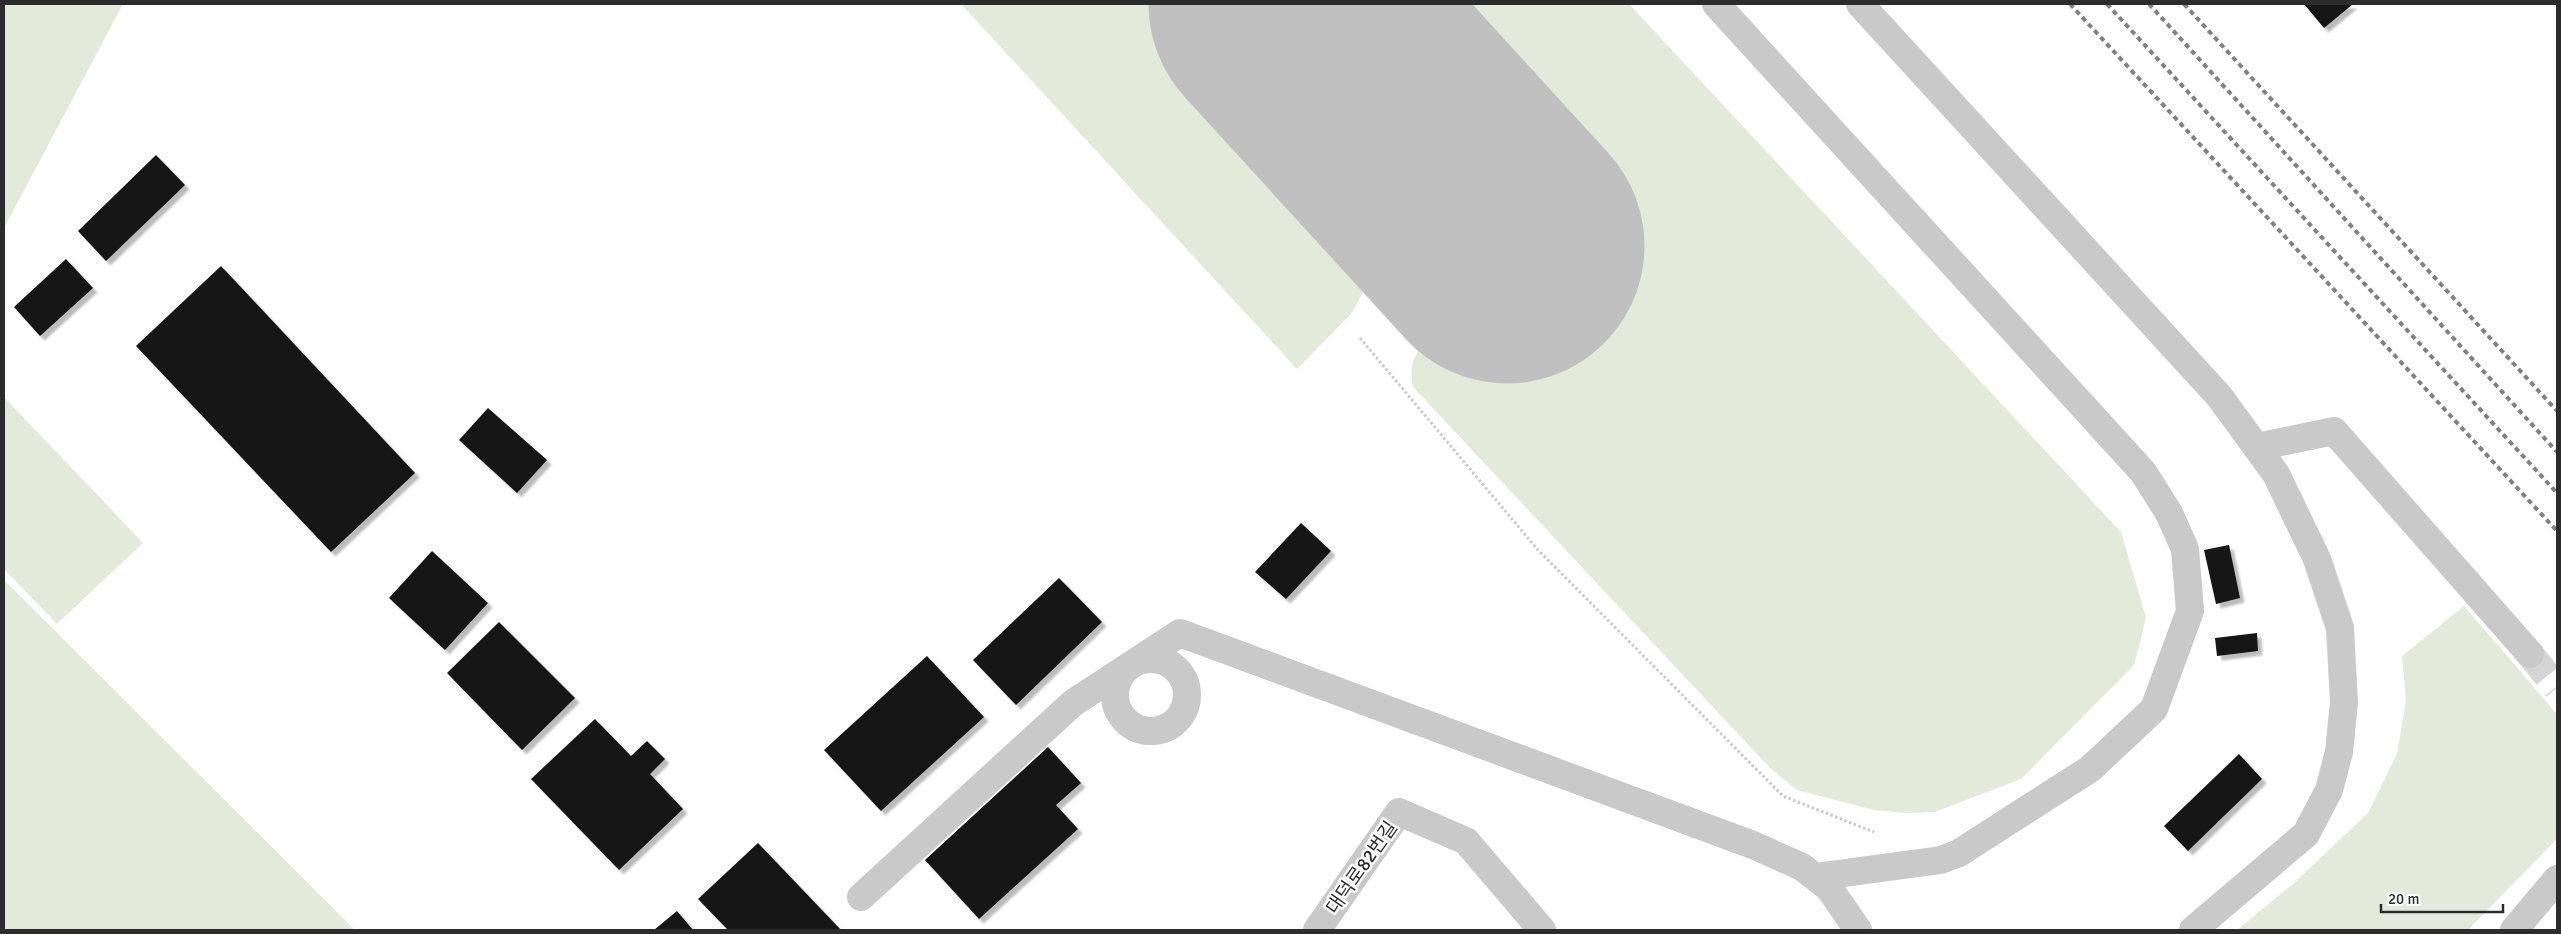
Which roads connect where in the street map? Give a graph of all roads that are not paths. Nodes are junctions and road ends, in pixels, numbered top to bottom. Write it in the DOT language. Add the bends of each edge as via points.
graph roads {
  1 [pos="1716,4"];
  2 [pos="1860,4"];
  3 [pos="2256,447"];
  4 [pos="2530,654"];
  5 [pos="1815,877"];
  6 [pos="2557,879"];
  7 [pos="861,897"];
  8 [pos="1317,930"];
  9 [pos="1542,930"];
  10 [pos="1858,930"];
  11 [pos="2193,930"];
  12 [pos="2514,930"];
  1 -- 5 [label="lane" via="2144,472 2186,549 2190,611 2154,709 2090,769 1959,853 1941,860"];
  2 -- 3 [label="lane" via="2219,396"];
  3 -- 4 [label="lane" via="2334,431"];
  3 -- 11 [label="lane" via="2276,474 2317,559 2340,628 2344,702 2339,752 2329,790 2306,834"];
  5 -- 7 [label="lane" via="1753,845 1180,633 1073,703"];
  5 -- 10 [label="lane" via="1830,888"];
  6 -- 12 [label="lane"];
  8 -- 9 [label="lane, 대덕로82번길" via="1399,812 1466,841"];
}
